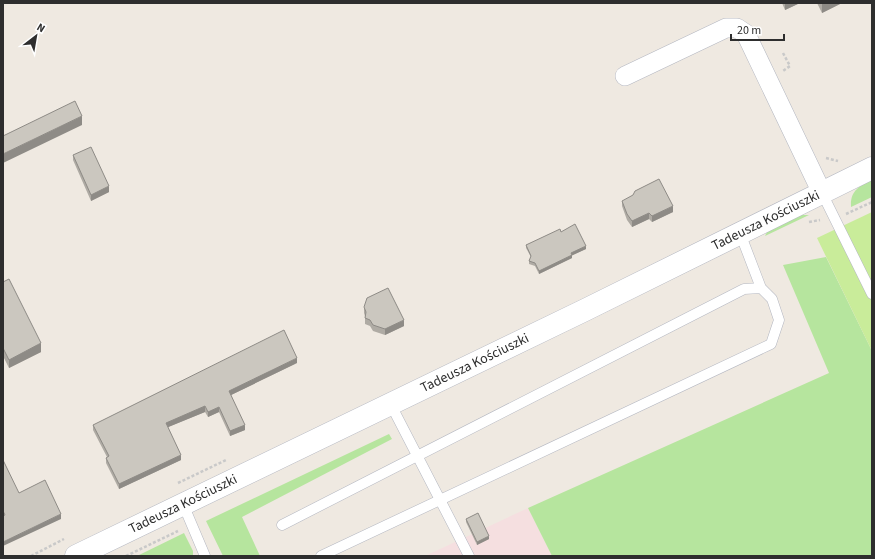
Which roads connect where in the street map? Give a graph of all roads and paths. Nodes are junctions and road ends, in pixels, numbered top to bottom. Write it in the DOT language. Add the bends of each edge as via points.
graph roads {
  1 [pos="783,53"];
  2 [pos="626,76"];
  3 [pos="782,76"];
  4 [pos="822,156"];
  5 [pos="841,161"];
  6 [pos="872,168"];
  7 [pos="822,193"];
  8 [pos="740,233"];
  9 [pos="761,288"];
  10 [pos="872,294"];
  11 [pos="390,403"];
  12 [pos="418,456"];
  13 [pos="440,498"];
  14 [pos="183,504"];
  15 [pos="282,525"];
  16 [pos="76,556"];
  17 [pos="205,556"];
  18 [pos="321,556"];
  19 [pos="469,556"];
  1 -- 3 [label="path" via="790,66 783,71"];
  2 -- 7 [label="street" via="726,28 742,30 762,64"];
  4 -- 5 [label="path" via="835,162"];
  6 -- 7 [label="street, Tadeusza Kościuszki"];
  7 -- 8 [label="street, Tadeusza Kościuszki"];
  7 -- 10 [label="lane"];
  8 -- 9 [label="lane"];
  8 -- 11 [label="street, Tadeusza Kościuszki"];
  9 -- 12 [label="lane" via="744,289"];
  9 -- 13 [label="lane" via="772,299 779,320 771,344"];
  11 -- 12 [label="lane"];
  11 -- 14 [label="street, Tadeusza Kościuszki"];
  12 -- 13 [label="lane"];
  12 -- 15 [label="lane"];
  13 -- 18 [label="lane"];
  13 -- 19 [label="lane"];
  14 -- 16 [label="street, Tadeusza Kościuszki"];
  14 -- 17 [label="lane"];
}
